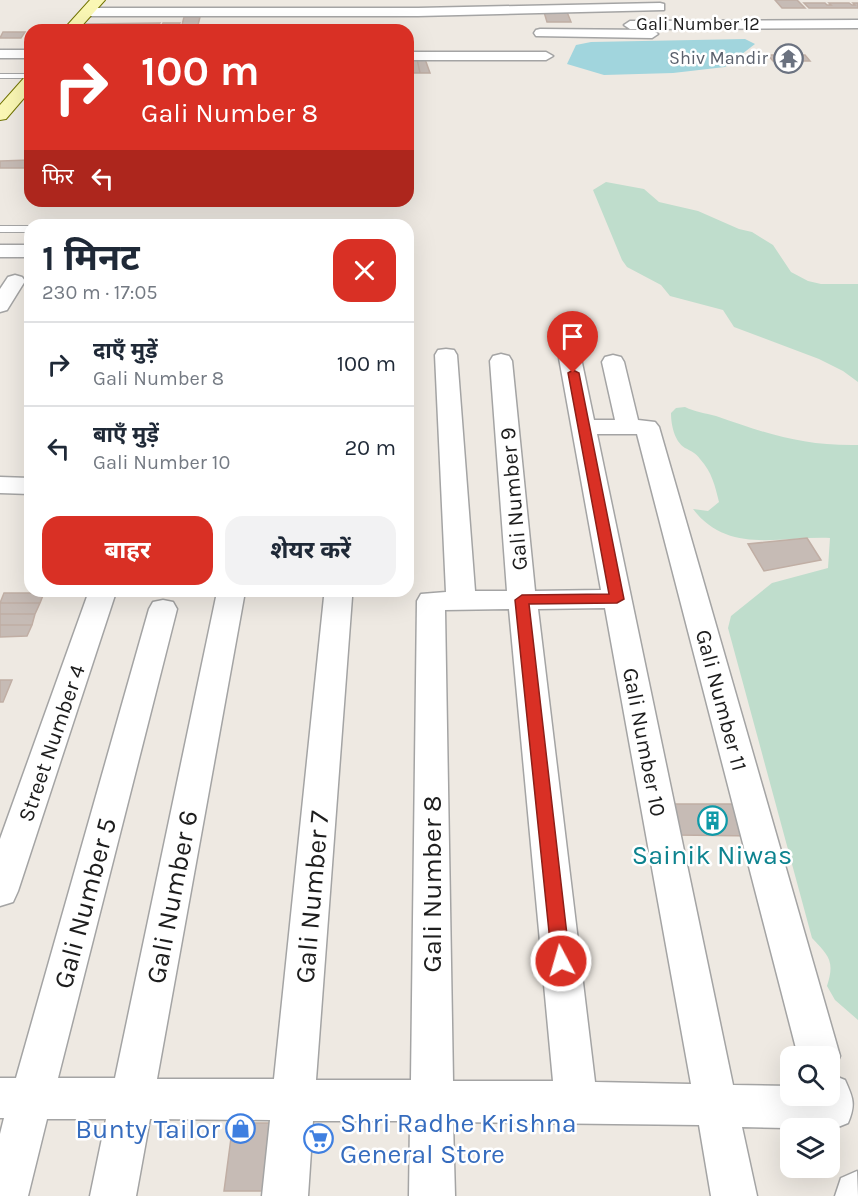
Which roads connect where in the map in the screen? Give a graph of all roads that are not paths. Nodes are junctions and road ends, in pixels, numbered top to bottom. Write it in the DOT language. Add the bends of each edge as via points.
graph roads {
  1 [pos="98,0"];
  2 [pos="218,3"];
  3 [pos="560,4"];
  4 [pos="488,5"];
  5 [pos="516,5"];
  6 [pos="659,8"];
  7 [pos="299,9"];
  8 [pos="389,10"];
  9 [pos="447,10"];
  10 [pos="535,10"];
  11 [pos="88,12"];
  12 [pos="716,16"];
  13 [pos="76,24"];
  14 [pos="858,24"];
  15 [pos="539,29"];
  16 [pos="741,33"];
  17 [pos="443,40"];
  18 [pos="0,54"];
  19 [pos="24,54"];
  20 [pos="414,56"];
  21 [pos="443,56"];
  22 [pos="0,76"];
  23 [pos="24,76"];
  24 [pos="24,88"];
  25 [pos="1,113"];
  26 [pos="0,229"];
  27 [pos="24,229"];
  28 [pos="0,251"];
  29 [pos="24,251"];
  30 [pos="15,281"];
  31 [pos="0,306"];
  32 [pos="446,355"];
  33 [pos="570,358"];
  34 [pos="501,361"];
  35 [pos="613,362"];
  36 [pos="584,426"];
  37 [pos="628,426"];
  38 [pos="0,485"];
  39 [pos="24,486"];
  40 [pos="100,597"];
  41 [pos="230,597"];
  42 [pos="338,597"];
  43 [pos="617,599"];
  44 [pos="522,600"];
  45 [pos="461,601"];
  46 [pos="163,609"];
  47 [pos="0,891"];
  48 [pos="816,1046"];
  49 [pos="17,1098"];
  50 [pos="132,1098"];
  51 [pos="294,1100"];
  52 [pos="432,1102"];
  53 [pos="576,1102"];
  54 [pos="780,1103"];
  55 [pos="717,1105"];
  56 [pos="5,1196"];
  57 [pos="113,1196"];
  58 [pos="285,1196"];
  59 [pos="432,1196"];
  60 [pos="734,1196"];
  1 -- 11 [label="street"];
  2 -- 7 [label="street"];
  3 -- 6 [label="street"];
  3 -- 10 [label="street" via="557,10"];
  4 -- 5 [label="street" via="504,16"];
  4 -- 9 [label="street" via="475,16"];
  5 -- 10 [label="street"];
  6 -- 12 [label="street"];
  7 -- 8 [label="street"];
  7 -- 8 [label="street" via="323,17 355,17"];
  7 -- 11 [label="street" via="251,17"];
  8 -- 9 [label="street" via="418,17"];
  10 -- 15 [label="street"];
  11 -- 13 [label="street"];
  14 -- 15 [label="street, Gali Number 12"];
  15 -- 16 [label="street"];
  15 -- 21 [label="street" via="549,59 509,50"];
  17 -- 21 [label="street"];
  18 -- 19 [label="street"];
  20 -- 21 [label="street"];
  22 -- 23 [label="lane"];
  24 -- 25 [label="street"];
  26 -- 27 [label="lane"];
  28 -- 29 [label="street"];
  30 -- 31 [label="street"];
  32 -- 45 [label="street"];
  33 -- 36 [label="street, Gali Number 10"];
  34 -- 44 [label="street, Gali Number 9"];
  35 -- 37 [label="street"];
  36 -- 37 [label="street"];
  36 -- 43 [label="street, Gali Number 10"];
  37 -- 48 [label="street, Gali Number 11" via="647,427"];
  38 -- 39 [label="street"];
  40 -- 47 [label="street, Street Number 4"];
  41 -- 50 [label="street, Gali Number 6"];
  42 -- 51 [label="street, Gali Number 7"];
  43 -- 44 [label="street, Gali Number 8"];
  43 -- 55 [label="street, Gali Number 10"];
  44 -- 45 [label="street, Gali Number 8"];
  44 -- 53 [label="street, Gali Number 9"];
  45 -- 52 [label="street, Gali Number 8" via="431,601"];
  46 -- 49 [label="street, Gali Number 5"];
  49 -- 50 [label="street"];
  49 -- 56 [label="street, Gali Number 5"];
  50 -- 51 [label="street"];
  50 -- 57 [label="street, Gali Number 6"];
  51 -- 52 [label="street"];
  51 -- 58 [label="street, Gali Number 7"];
  52 -- 53 [label="street"];
  52 -- 59 [label="street, Gali Number 8"];
  53 -- 55 [label="street"];
  54 -- 55 [label="street"];
  55 -- 60 [label="street, Gali Number 10"];
}
